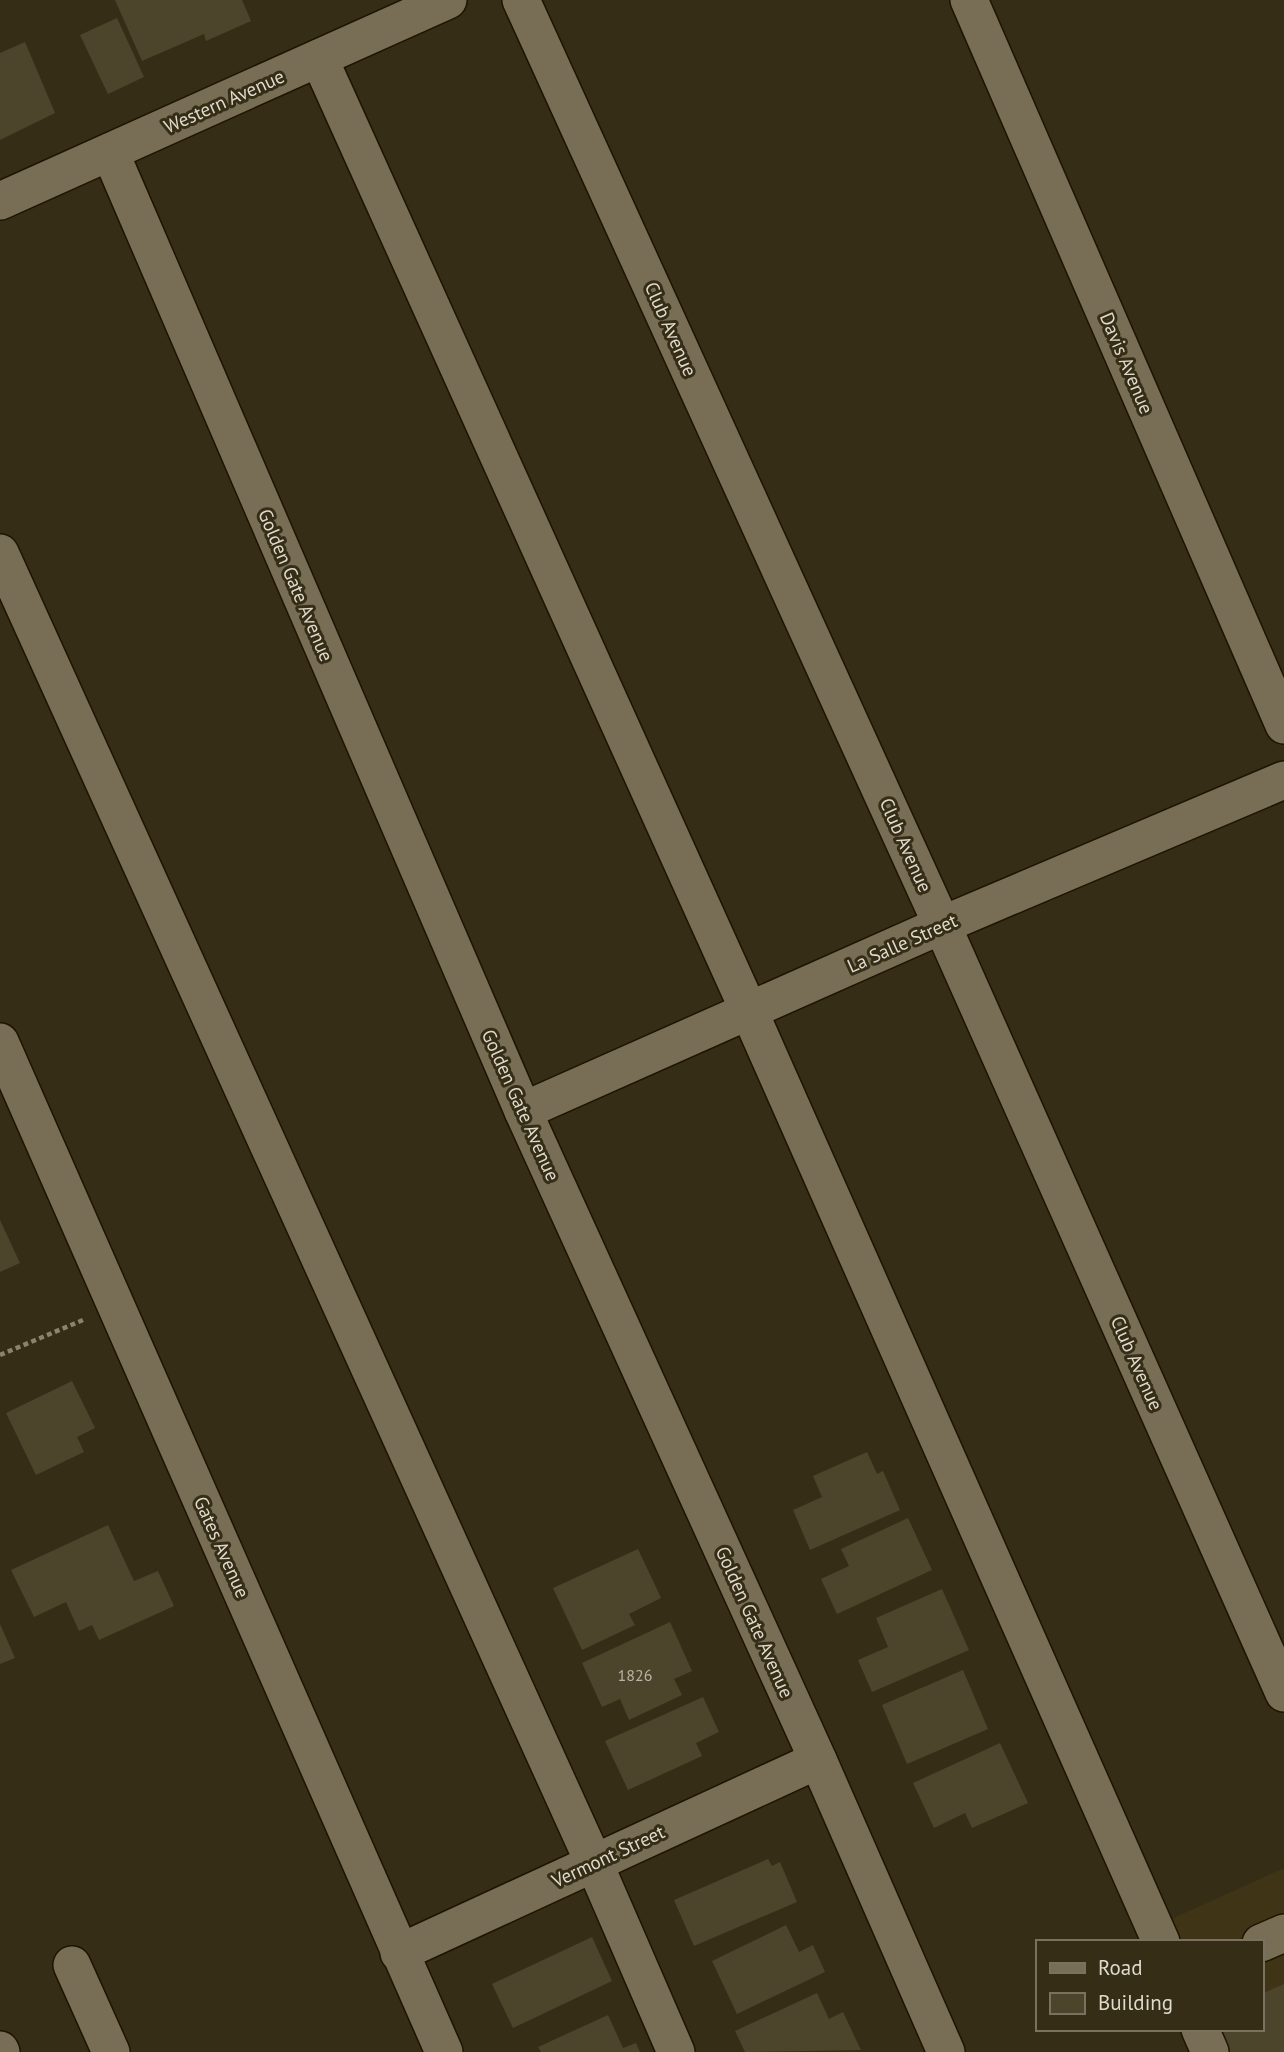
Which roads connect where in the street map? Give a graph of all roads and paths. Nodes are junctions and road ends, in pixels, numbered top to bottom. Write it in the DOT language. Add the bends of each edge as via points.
graph roads {
  1 [pos="449,0"];
  2 [pos="521,0"];
  3 [pos="969,0"];
  4 [pos="319,58"];
  5 [pos="110,152"];
  6 [pos="0,201"];
  7 [pos="0,553"];
  8 [pos="1284,725"];
  9 [pos="1284,780"];
  10 [pos="942,925"];
  11 [pos="749,1011"];
  12 [pos="0,1042"];
  13 [pos="523,1111"];
  14 [pos="117,1305"];
  15 [pos="0,1355"];
  16 [pos="1284,1693"];
  17 [pos="818,1760"];
  18 [pos="594,1863"];
  19 [pos="1284,1933"];
  20 [pos="1160,1940"];
  21 [pos="1263,1942"];
  22 [pos="399,1953"];
  23 [pos="72,1965"];
  24 [pos="1201,2031"];
  25 [pos="111,2052"];
  26 [pos="444,2052"];
  27 [pos="676,2052"];
  28 [pos="946,2052"];
  29 [pos="1210,2052"];
  1 -- 4 [label="street, Western Avenue"];
  2 -- 10 [label="street, Club Avenue"];
  3 -- 8 [label="street, Davis Avenue"];
  4 -- 5 [label="street, Western Avenue"];
  4 -- 11 [label="street"];
  5 -- 6 [label="street, Western Avenue"];
  5 -- 13 [label="street, Golden Gate Avenue"];
  7 -- 18 [label="street"];
  9 -- 10 [label="street, La Salle Street"];
  10 -- 11 [label="street, La Salle Street"];
  10 -- 16 [label="street, Club Avenue"];
  11 -- 13 [label="street, La Salle Street"];
  11 -- 20 [label="street"];
  12 -- 14 [label="street, Gates Avenue"];
  13 -- 17 [label="street, Golden Gate Avenue"];
  14 -- 15 [label="path"];
  14 -- 22 [label="street, Gates Avenue"];
  17 -- 18 [label="street, Vermont Street"];
  17 -- 28 [label="street, Golden Gate Avenue"];
  18 -- 22 [label="street, Vermont Street"];
  18 -- 27 [label="street"];
  19 -- 21 [label="street"];
  22 -- 26 [label="street, Gates Avenue"];
  23 -- 25 [label="street"];
  24 -- 29 [label="street"];
}
